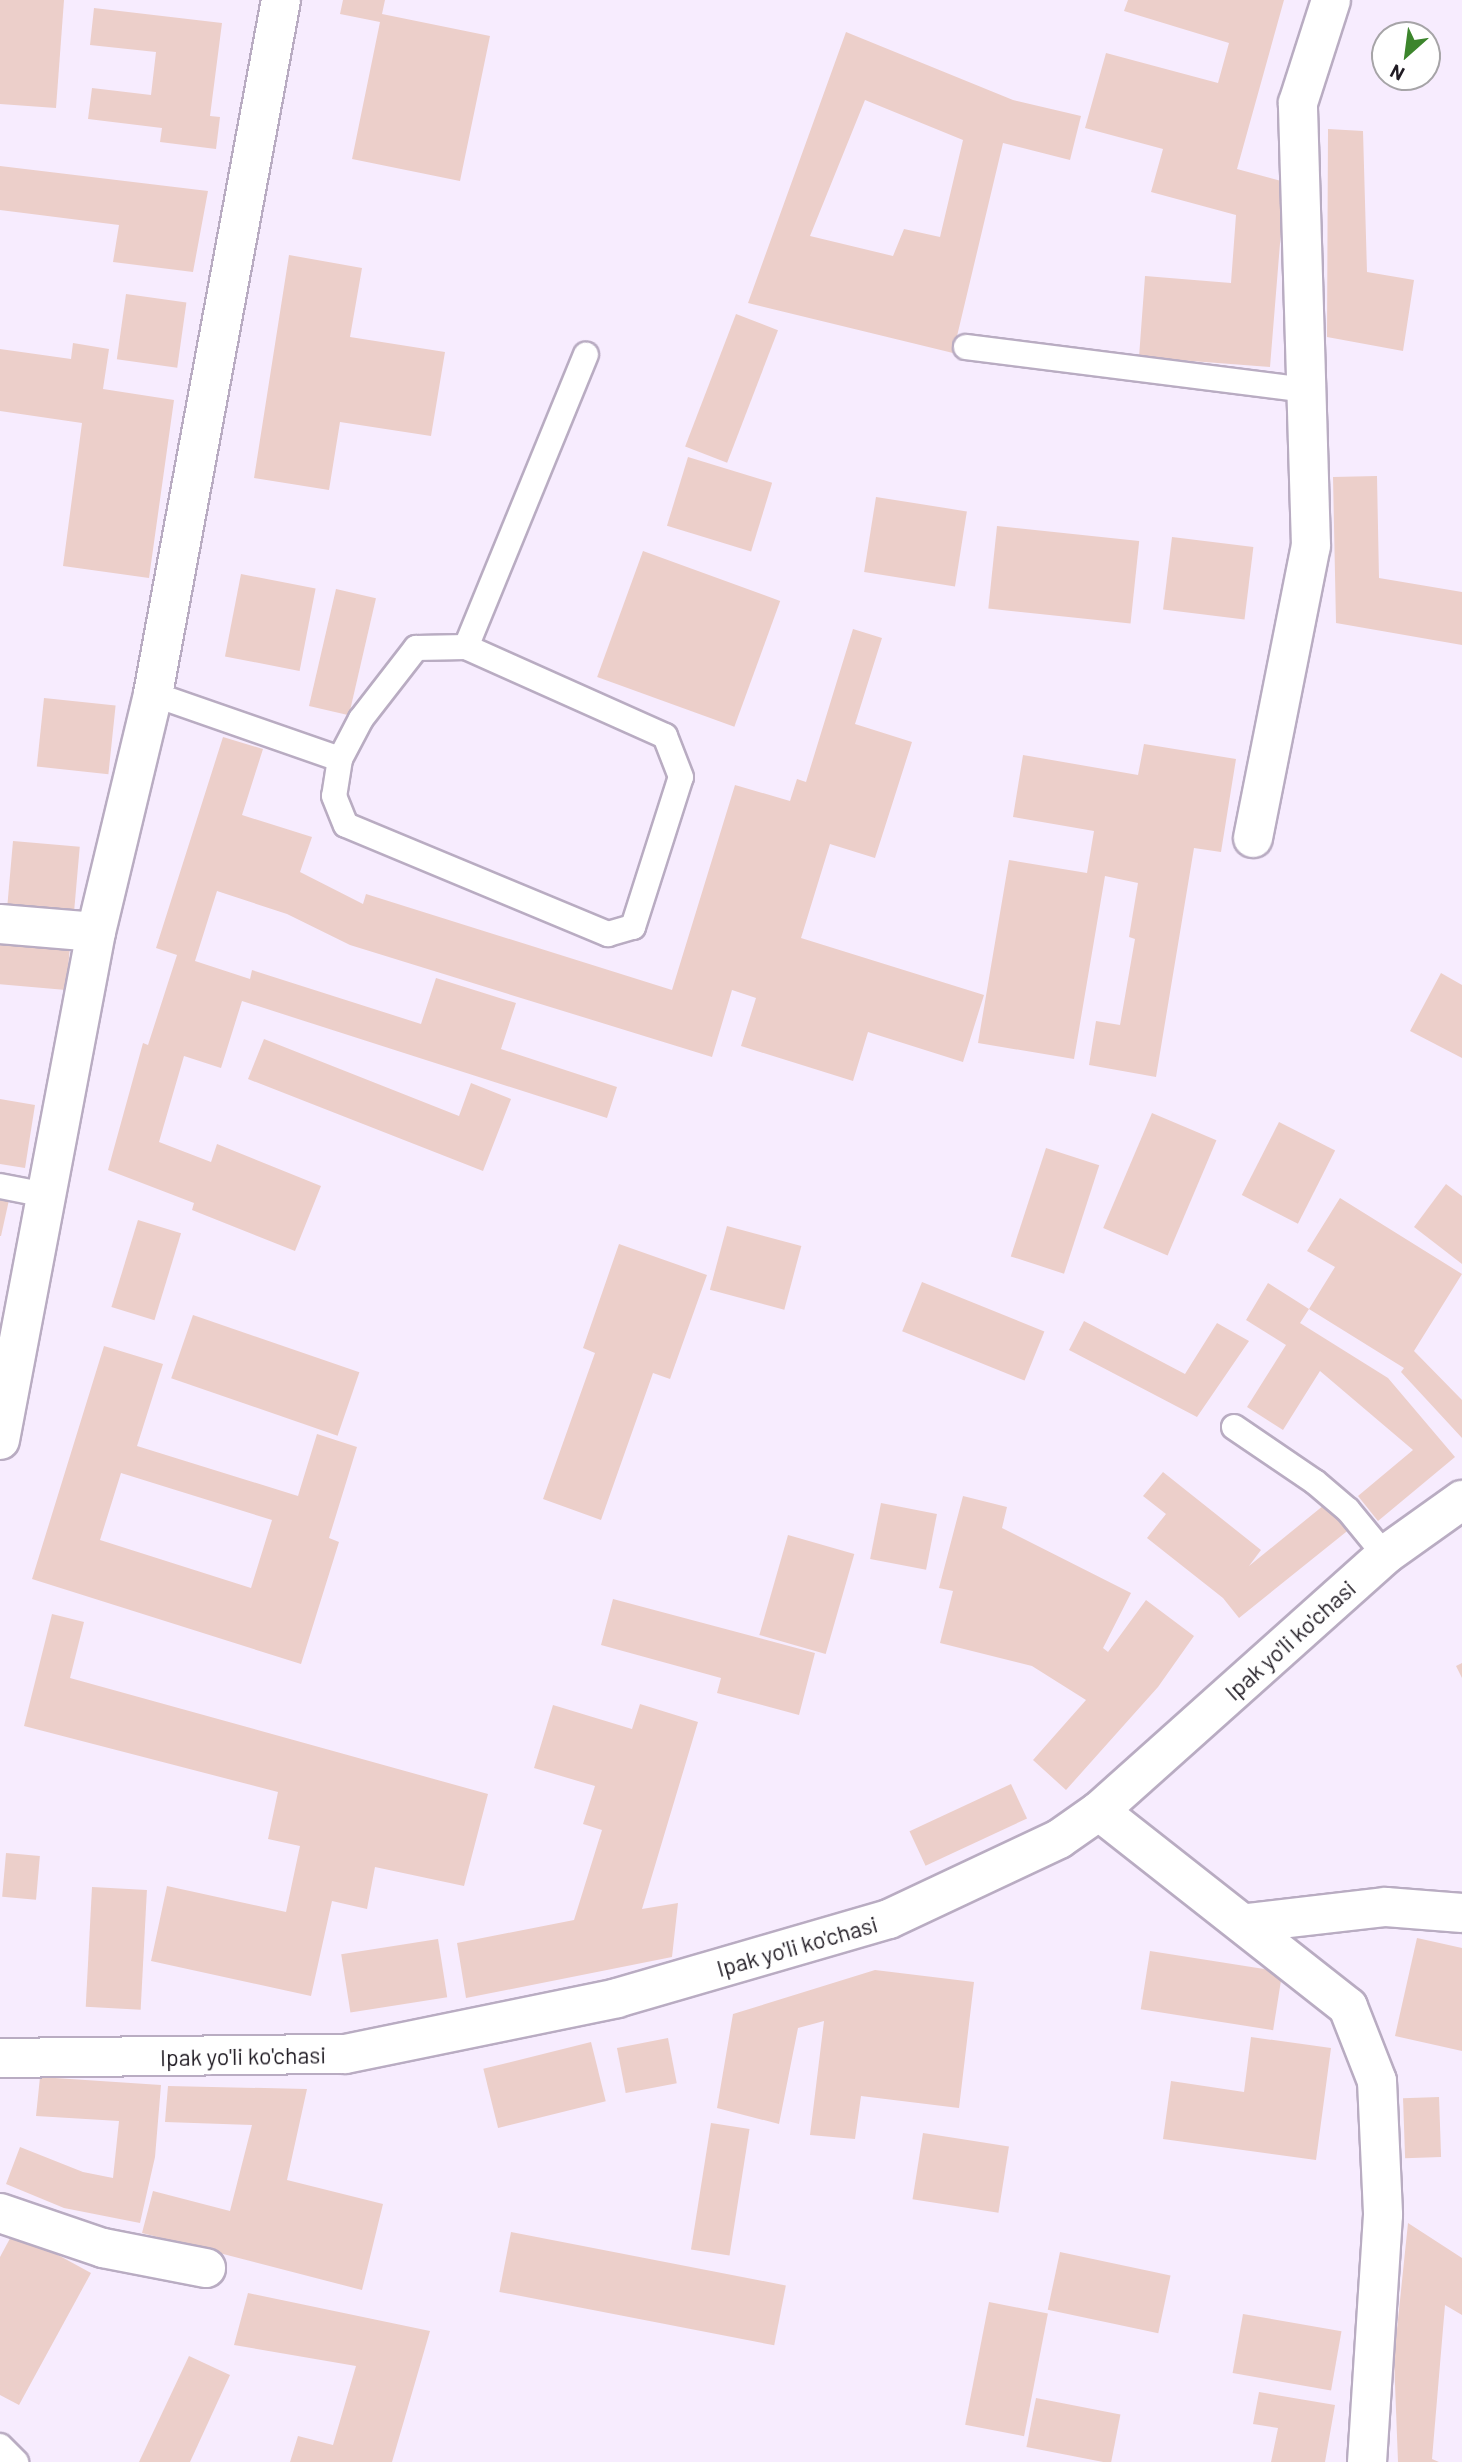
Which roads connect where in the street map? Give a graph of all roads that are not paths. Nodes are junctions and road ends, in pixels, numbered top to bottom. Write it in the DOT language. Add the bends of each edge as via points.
graph roads {
  1 [pos="281,0"];
  2 [pos="1331,0"];
  3 [pos="966,346"];
  4 [pos="586,355"];
  5 [pos="1307,390"];
  6 [pos="466,648"];
  7 [pos="153,694"];
  8 [pos="340,759"];
  9 [pos="1253,838"];
  10 [pos="0,924"];
  11 [pos="96,932"];
  12 [pos="0,1186"];
  13 [pos="46,1195"];
  14 [pos="1234,1427"];
  15 [pos="0,1440"];
  16 [pos="1462,1500"];
  17 [pos="1385,1555"];
  18 [pos="1099,1811"];
  19 [pos="1462,1913"];
  20 [pos="1247,1923"];
  21 [pos="0,2058"];
  22 [pos="0,2213"];
  23 [pos="206,2268"];
  24 [pos="0,2446"];
  25 [pos="16,2462"];
  26 [pos="1367,2462"];
  1 -- 7 [label="street"];
  2 -- 5 [label="street" via="1298,103"];
  3 -- 5 [label="lane"];
  4 -- 6 [label="lane"];
  5 -- 9 [label="street" via="1311,547"];
  6 -- 8 [label="lane" via="416,648 361,719"];
  6 -- 8 [label="lane" via="665,736 681,777 633,927 608,934 346,825 334,796"];
  7 -- 8 [label="lane"];
  7 -- 11 [label="street"];
  10 -- 11 [label="street"];
  11 -- 13 [label="street"];
  12 -- 13 [label="lane"];
  13 -- 15 [label="street"];
  14 -- 17 [label="lane" via="1315,1482 1348,1510"];
  16 -- 17 [label="street, Ipak yo'li ko'chasi"];
  17 -- 18 [label="street, Ipak yo'li ko'chasi"];
  18 -- 20 [label="street"];
  18 -- 21 [label="street, Ipak yo'li ko'chasi" via="1059,1839 890,1919 618,1998 345,2054"];
  19 -- 20 [label="street" via="1386,1907"];
  20 -- 26 [label="street" via="1348,2007 1377,2081 1383,2215"];
  22 -- 23 [label="street" via="103,2248"];
  24 -- 25 [label="lane"];
}
